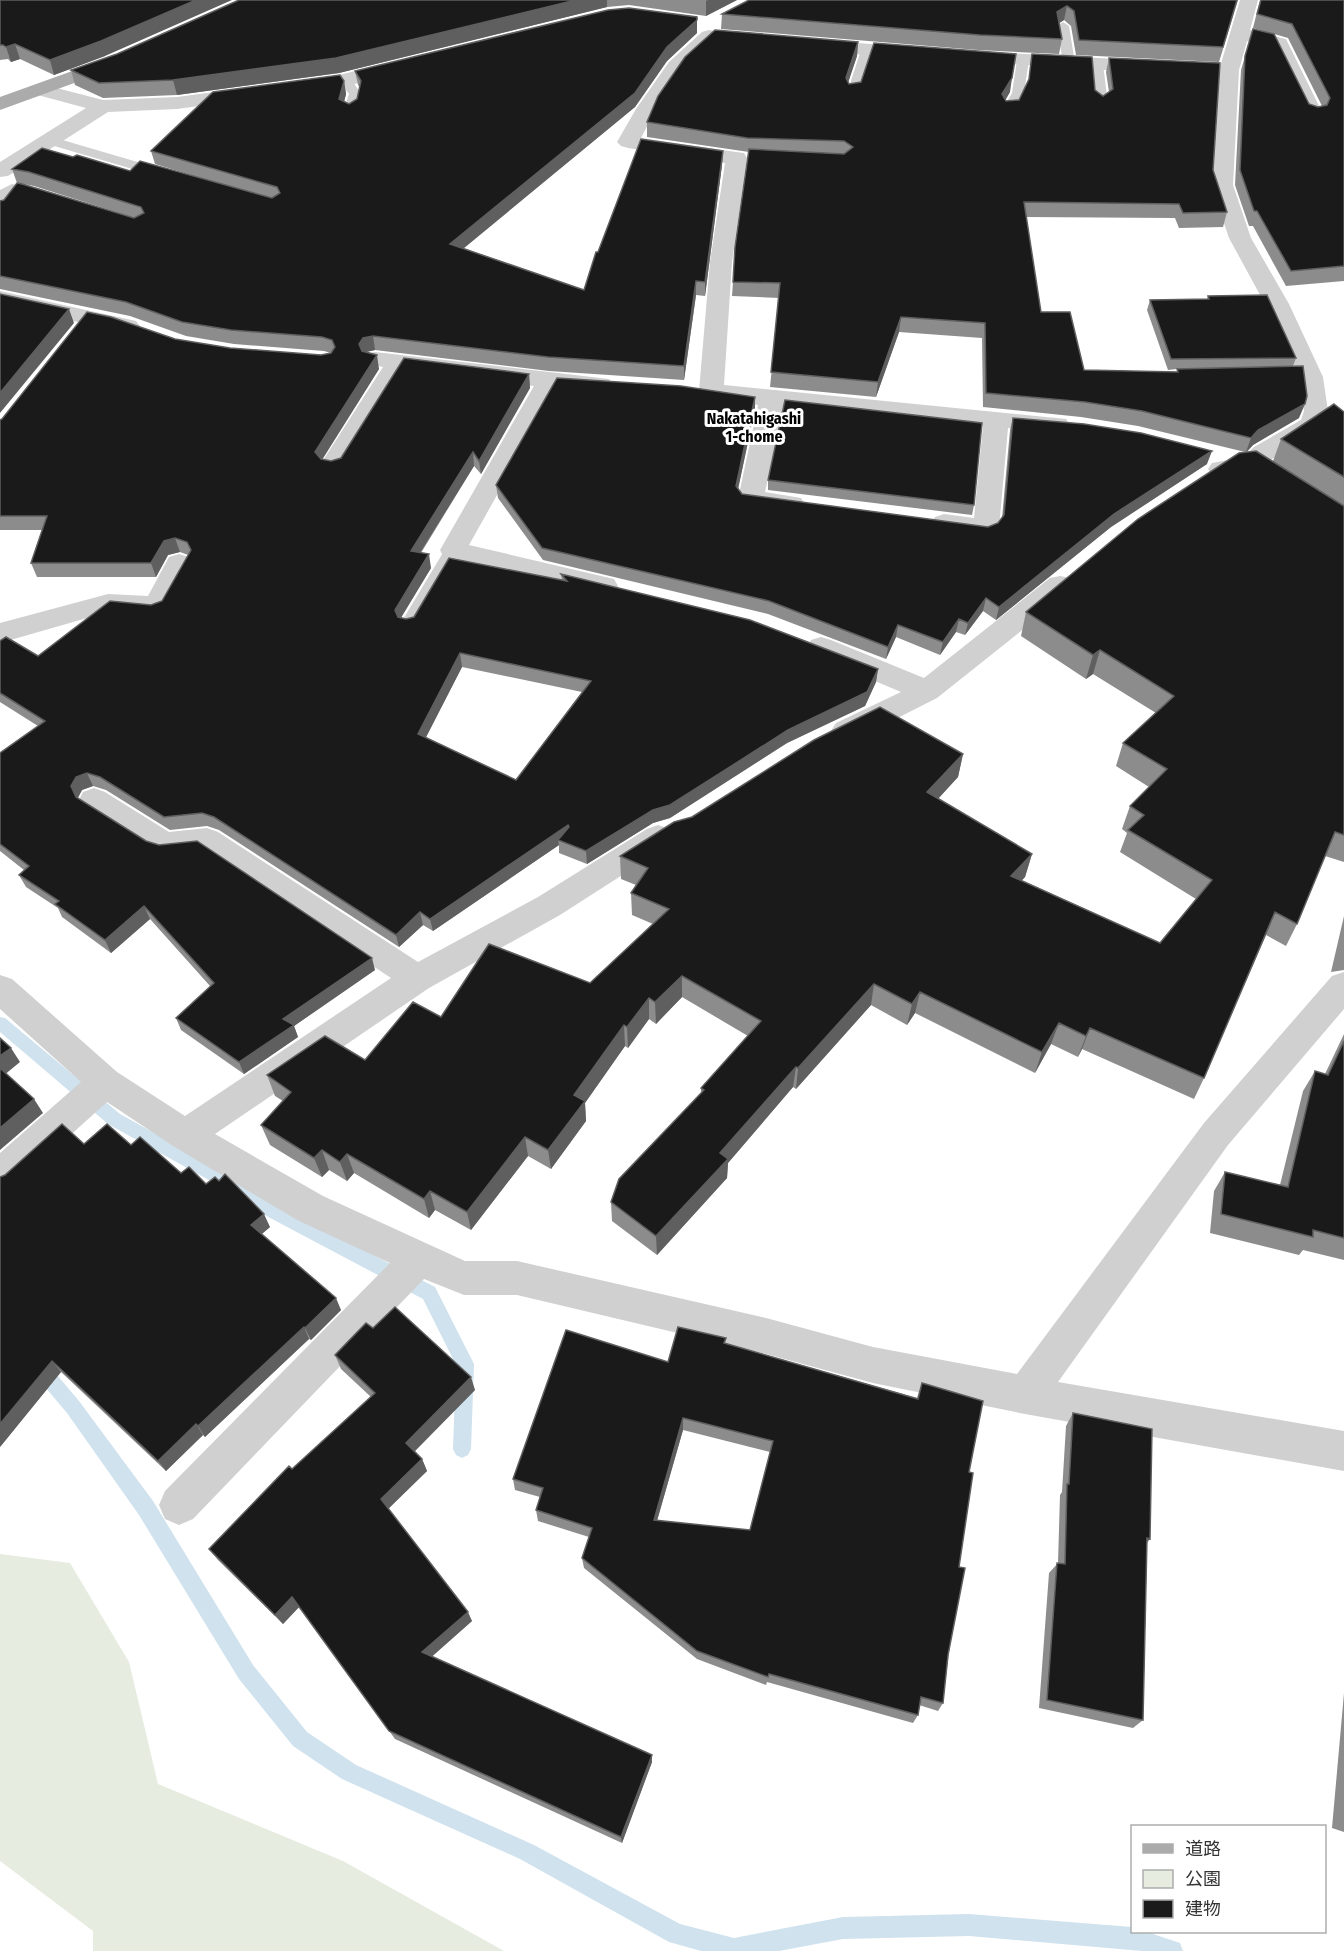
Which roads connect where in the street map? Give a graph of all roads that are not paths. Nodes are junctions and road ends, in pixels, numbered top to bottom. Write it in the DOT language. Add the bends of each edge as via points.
graph roads {
  1 [pos="1249,0"];
  2 [pos="1062,26"];
  3 [pos="1238,33"];
  4 [pos="743,39"];
  5 [pos="787,43"];
  6 [pos="114,45"];
  7 [pos="867,50"];
  8 [pos="135,53"];
  9 [pos="934,55"];
  10 [pos="956,56"];
  11 [pos="423,60"];
  12 [pos="1023,60"];
  13 [pos="1069,63"];
  14 [pos="1097,64"];
  15 [pos="1174,68"];
  16 [pos="344,80"];
  17 [pos="0,88"];
  18 [pos="41,90"];
  19 [pos="853,93"];
  20 [pos="0,104"];
  21 [pos="1101,104"];
  22 [pos="104,106"];
  23 [pos="1009,110"];
  24 [pos="350,112"];
  25 [pos="1313,114"];
  26 [pos="49,140"];
  27 [pos="0,171"];
  28 [pos="173,176"];
  29 [pos="0,298"];
  30 [pos="88,316"];
  31 [pos="151,334"];
  32 [pos="74,335"];
  33 [pos="549,380"];
  34 [pos="618,385"];
  35 [pos="772,399"];
  36 [pos="996,420"];
  37 [pos="1081,427"];
  38 [pos="1207,453"];
  39 [pos="333,465"];
  40 [pos="1262,470"];
  41 [pos="1196,486"];
  42 [pos="821,508"];
  43 [pos="915,519"];
  44 [pos="453,550"];
  45 [pos="179,563"];
  46 [pos="1080,568"];
  47 [pos="628,592"];
  48 [pos="408,625"];
  49 [pos="0,633"];
  50 [pos="800,640"];
  51 [pos="927,691"];
  52 [pos="819,744"];
  53 [pos="94,800"];
  54 [pos="679,830"];
  55 [pos="417,978"];
  56 [pos="1344,986"];
  57 [pos="0,989"];
  58 [pos="105,1082"];
  59 [pos="185,1135"];
  60 [pos="0,1176"];
  61 [pos="419,1259"];
  62 [pos="1025,1395"];
  63 [pos="1344,1451"];
  64 [pos="179,1504"];
  1 -- 3 [label="street"];
  2 -- 13 [label="lane"];
  3 -- 25 [label="street" via="1279,43"];
  3 -- 40 [label="street" via="1218,69 1222,185 1240,238 1277,304 1304,376 1325,412 1263,453"];
  4 -- 35 [label="street" via="708,25 646,109 628,142 742,158 720,262 700,391"];
  5 -- 7 [label="street"];
  6 -- 17 [label="main road"];
  7 -- 9 [label="street"];
  7 -- 19 [label="lane"];
  8 -- 18 [label="main road"];
  10 -- 12 [label="street"];
  11 -- 16 [label="street"];
  12 -- 13 [label="street"];
  12 -- 23 [label="lane" via="1017,93"];
  13 -- 14 [label="street"];
  14 -- 15 [label="street"];
  14 -- 21 [label="lane"];
  16 -- 22 [label="street" via="177,103"];
  16 -- 24 [label="lane" via="355,94"];
  18 -- 20 [label="main road"];
  18 -- 22 [label="street"];
  22 -- 26 [label="street"];
  26 -- 27 [label="street"];
  26 -- 28 [label="lane"];
  29 -- 30 [label="street"];
  30 -- 31 [label="street"];
  30 -- 32 [label="lane"];
  33 -- 34 [label="street"];
  33 -- 39 [label="street" via="387,361"];
  33 -- 44 [label="street"];
  35 -- 36 [label="street"];
  35 -- 42 [label="street" via="751,499"];
  36 -- 37 [label="street"];
  36 -- 43 [label="street" via="986,528"];
  38 -- 40 [label="street"];
  40 -- 41 [label="street" via="1224,468"];
  44 -- 47 [label="street"];
  44 -- 48 [label="lane"];
  45 -- 49 [label="street" via="156,606 108,603"];
  46 -- 51 [label="street"];
  50 -- 51 [label="street"];
  51 -- 52 [label="street"];
  53 -- 55 [label="street" via="164,844 207,840"];
  54 -- 55 [label="street" via="665,833 549,906"];
  55 -- 59 [label="street"];
  56 -- 62 [label="street" via="1216,1134"];
  57 -- 58 [label="street"];
  58 -- 59 [label="street"];
  58 -- 60 [label="street"];
  59 -- 61 [label="street" via="310,1208"];
  61 -- 62 [label="street" via="464,1278 517,1278 873,1365"];
  61 -- 64 [label="street"];
  62 -- 63 [label="street"];
}
